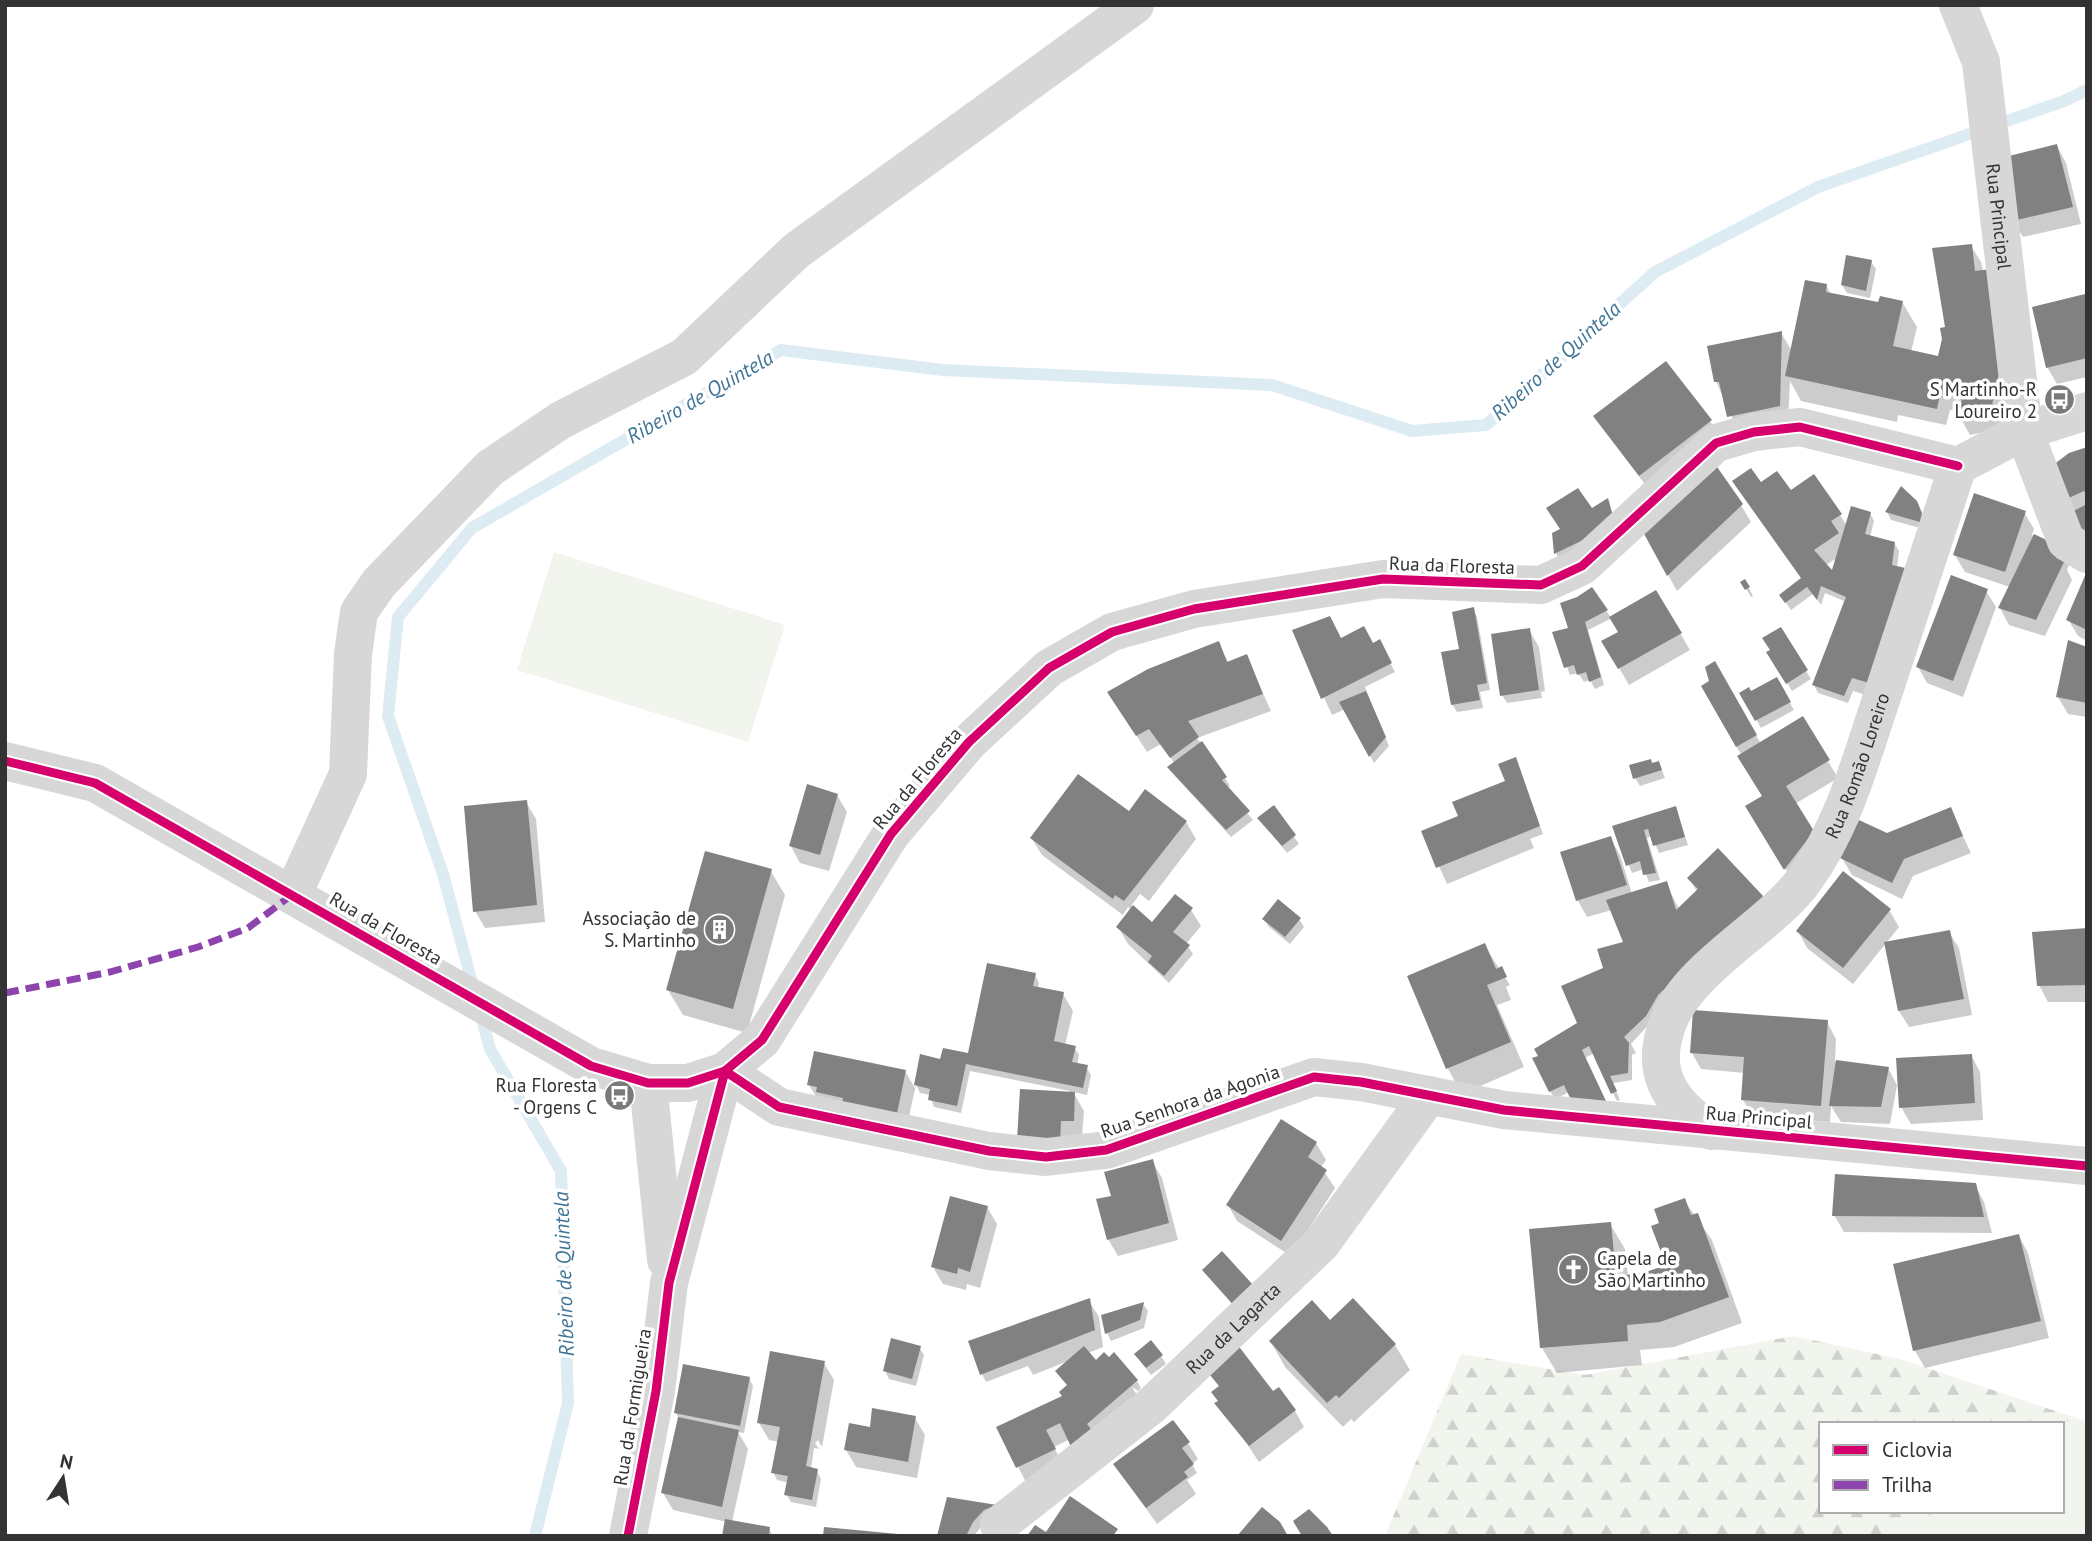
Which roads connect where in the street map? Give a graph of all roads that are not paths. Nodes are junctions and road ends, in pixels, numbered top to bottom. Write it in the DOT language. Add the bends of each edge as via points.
graph roads {
  1 [pos="1135,5"];
  2 [pos="1958,5"];
  3 [pos="2087,411"];
  4 [pos="2024,430"];
  5 [pos="1958,466"];
  6 [pos="2087,554"];
  7 [pos="5,761"];
  8 [pos="293,894"];
  9 [pos="724,1071"];
  10 [pos="648,1083"];
  11 [pos="1429,1095"];
  12 [pos="1712,1131"];
  13 [pos="2087,1166"];
  14 [pos="669,1283"];
  15 [pos="999,1524"];
  16 [pos="628,1536"];
  1 -- 8 [label="street" via="796,251 684,357 561,420 490,468 379,583 359,612 348,774"];
  2 -- 4 [label="street, Rua Principal" via="1981,62"];
  3 -- 4 [label="street"];
  4 -- 5 [label="street"];
  4 -- 6 [label="street, Rua Principal" via="2066,541"];
  5 -- 9 [label="street, Rua da Floresta" via="1800,427 1754,432 1716,443 1581,566 1541,585 1383,579 1194,609 1112,632 1049,668 969,742 891,834 762,1040"];
  5 -- 12 [label="street, Rua Romão Loreiro" via="1841,819 1804,881 1691,988 1669,1020 1660,1065 1668,1093 1688,1115"];
  7 -- 8 [label="street, Rua da Floresta" via="95,783"];
  8 -- 10 [label="street, Rua da Floresta" via="591,1066"];
  9 -- 10 [label="street, Rua da Floresta" via="688,1083"];
  9 -- 11 [label="street, Rua Senhora da Agonia" via="779,1107 989,1152 1046,1157 1106,1150 1314,1077"];
  9 -- 14 [label="street"];
  10 -- 14 [label="street"];
  11 -- 12 [label="street, Rua Principal" via="1504,1110"];
  11 -- 15 [label="street, Rua da Lagarta" via="1321,1244 1152,1405"];
  12 -- 13 [label="street, Rua Principal"];
  14 -- 16 [label="street, Rua da Formigueira" via="656,1391"];
}
